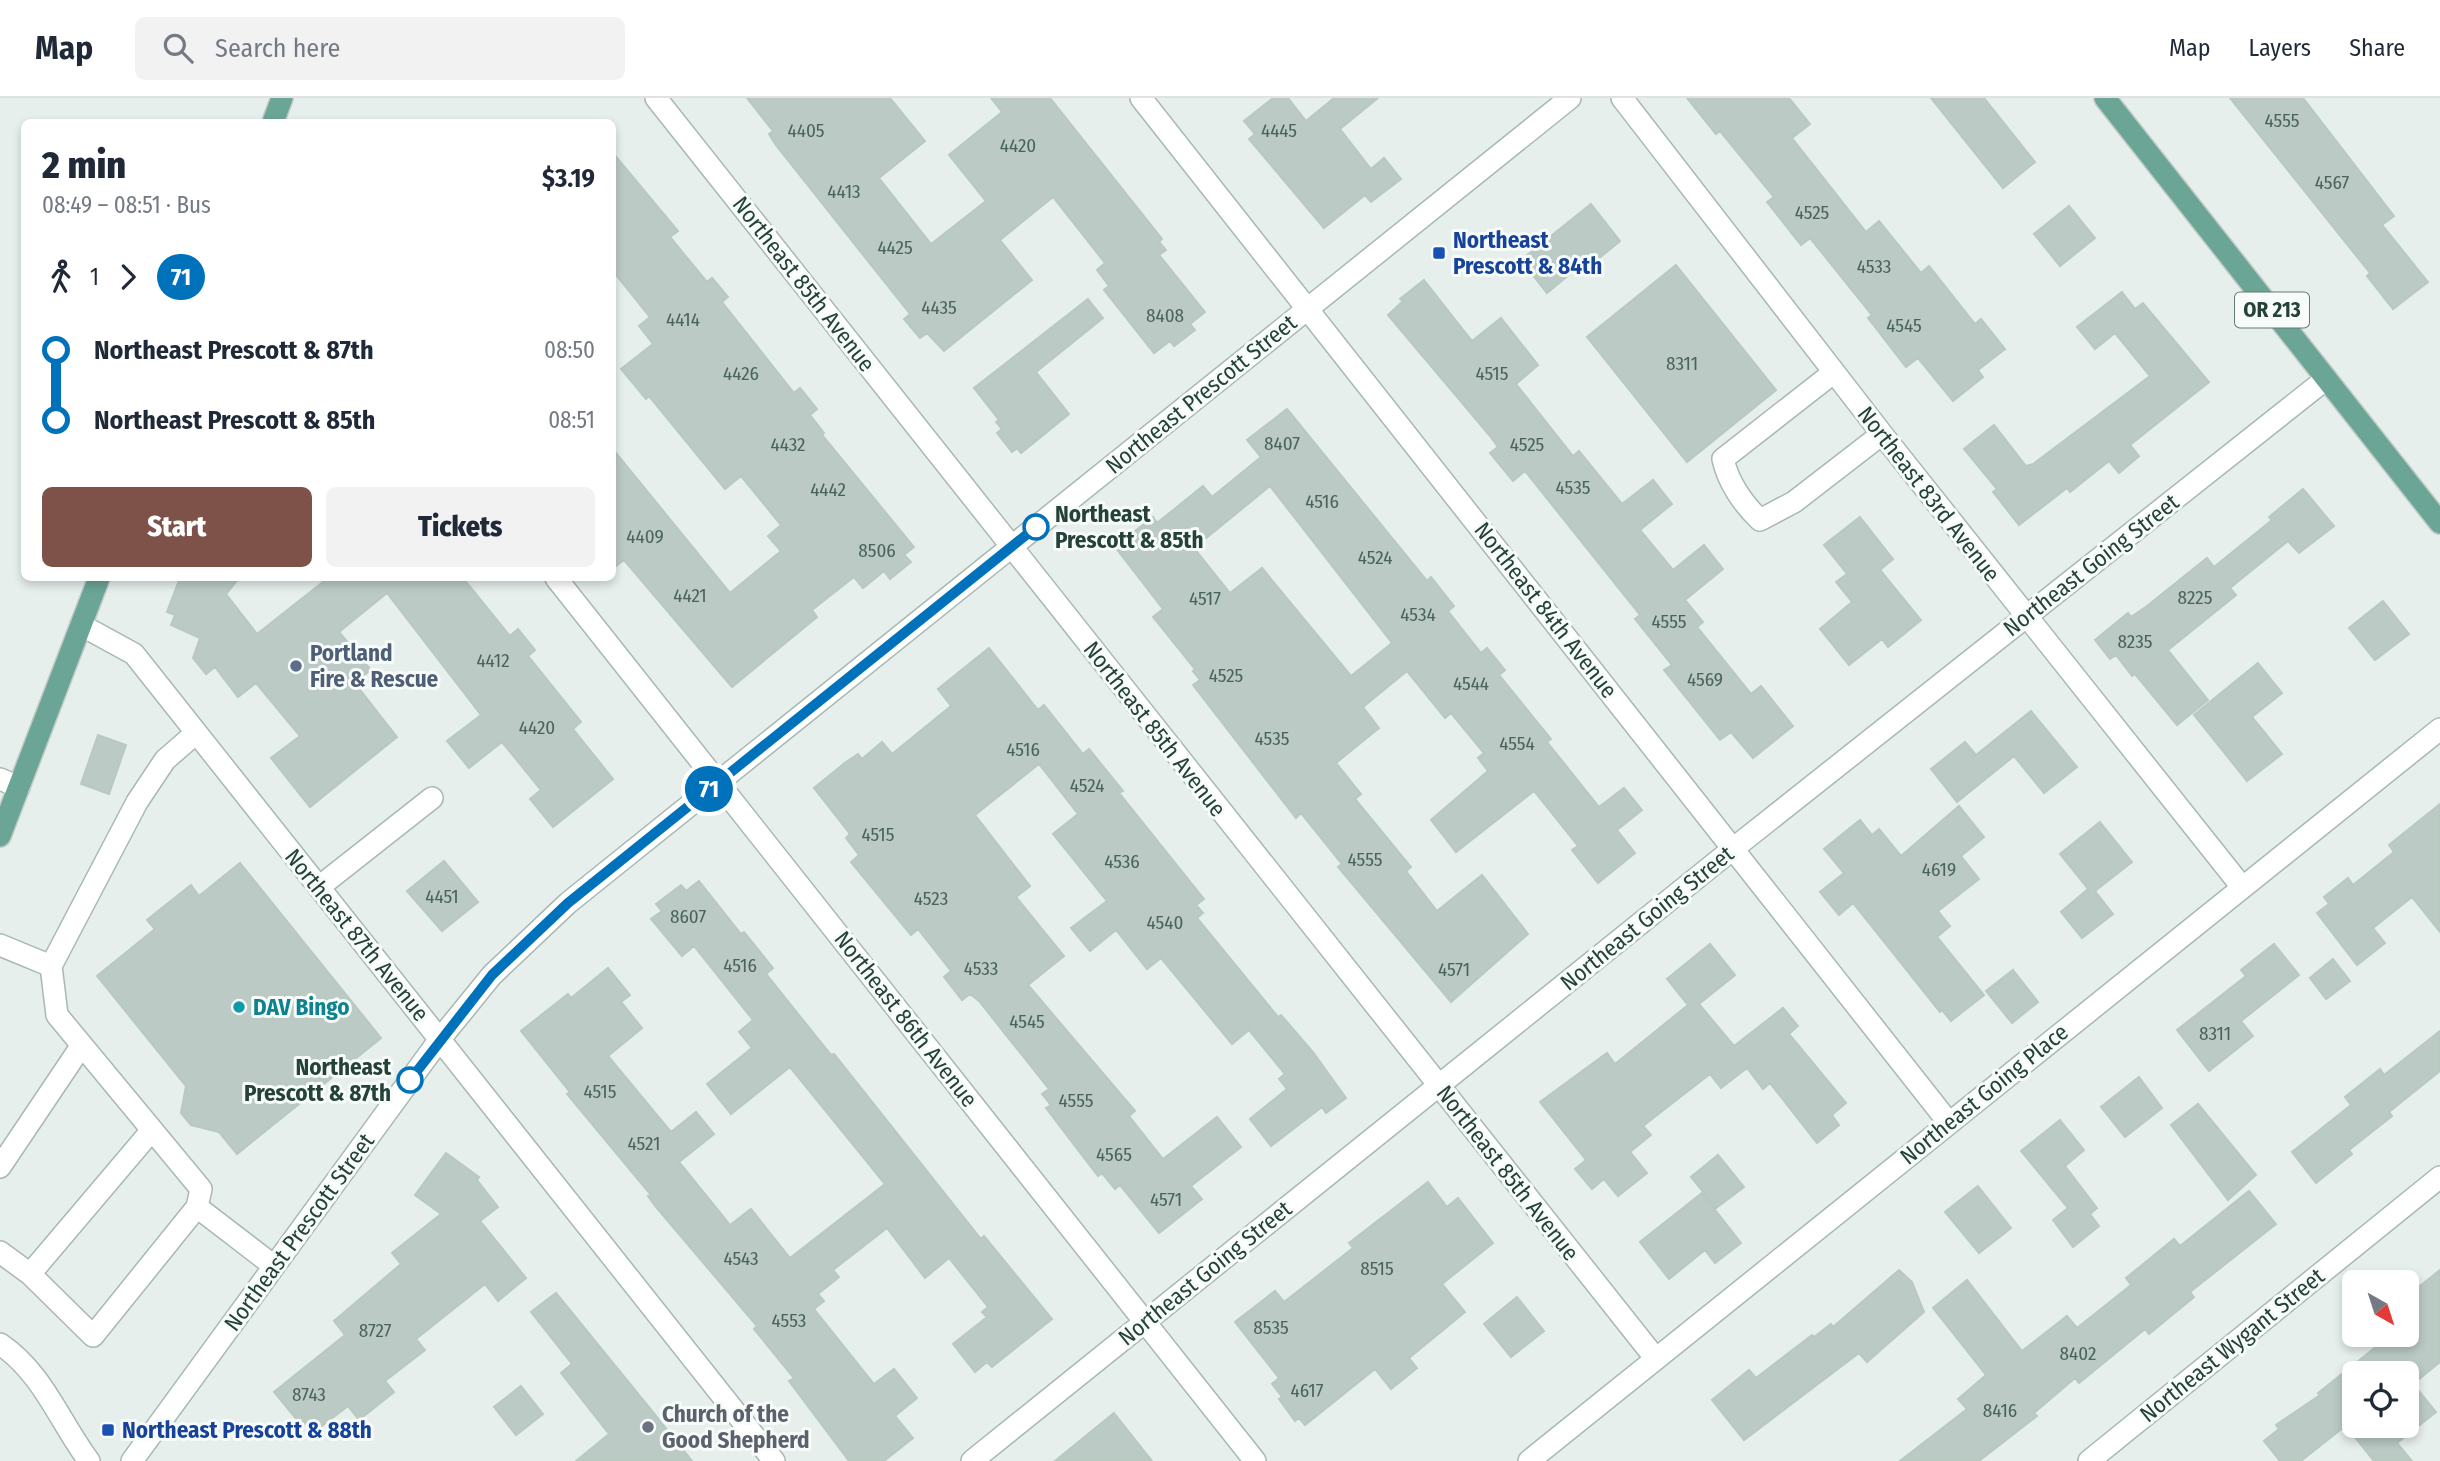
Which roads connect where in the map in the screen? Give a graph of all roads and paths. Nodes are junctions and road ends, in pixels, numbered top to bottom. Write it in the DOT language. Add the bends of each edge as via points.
graph roads {
  1 [pos="282,98"];
  2 [pos="656,98"];
  3 [pos="1142,98"];
  4 [pos="1570,98"];
  5 [pos="1622,98"];
  6 [pos="2105,98"];
  7 [pos="274,119"];
  8 [pos="1307,308"];
  9 [pos="1833,373"];
  10 [pos="2326,379"];
  11 [pos="1882,435"];
  12 [pos="2440,523"];
  13 [pos="1010,547"];
  14 [pos="98,581"];
  15 [pos="558,581"];
  16 [pos="2025,617"];
  17 [pos="81,625"];
  18 [pos="2440,729"];
  19 [pos="196,733"];
  20 [pos="718,782"];
  21 [pos="9,783"];
  22 [pos="432,798"];
  23 [pos="0,836"];
  24 [pos="1734,848"];
  25 [pos="319,887"];
  26 [pos="2242,887"];
  27 [pos="0,946"];
  28 [pos="51,967"];
  29 [pos="440,1038"];
  30 [pos="82,1045"];
  31 [pos="1438,1085"];
  32 [pos="1949,1123"];
  33 [pos="152,1130"];
  34 [pos="0,1167"];
  35 [pos="2440,1177"];
  36 [pos="197,1207"];
  37 [pos="0,1252"];
  38 [pos="274,1266"];
  39 [pos="30,1274"];
  40 [pos="1146,1321"];
  41 [pos="0,1344"];
  42 [pos="1656,1359"];
  43 [pos="89,1461"];
  44 [pos="132,1461"];
  45 [pos="774,1461"];
  46 [pos="972,1461"];
  47 [pos="1255,1461"];
  48 [pos="1529,1461"];
  49 [pos="2089,1461"];
  1 -- 7 [label="main road"];
  2 -- 13 [label="street, Northeast 85th Avenue"];
  3 -- 8 [label="street, Northeast 84th Avenue"];
  4 -- 8 [label="street, Northeast Prescott Street"];
  5 -- 9 [label="street, Northeast 83rd Avenue"];
  6 -- 10 [label="main road, OR 213"];
  8 -- 13 [label="street, Northeast Prescott Street"];
  8 -- 24 [label="street, Northeast 84th Avenue"];
  9 -- 11 [label="street, Northeast 83rd Avenue"];
  9 -- 11 [label="street" via="1723,458 1726,473 1749,509 1760,520 1794,502"];
  10 -- 12 [label="main road, OR 213"];
  10 -- 16 [label="street, Northeast Going Street"];
  11 -- 16 [label="street, Northeast 83rd Avenue"];
  13 -- 20 [label="street, Northeast Prescott Street"];
  13 -- 31 [label="street, Northeast 85th Avenue"];
  14 -- 17 [label="main road"];
  15 -- 20 [label="street, Northeast 86th Avenue"];
  16 -- 24 [label="street, Northeast Going Street"];
  16 -- 26 [label="street, Northeast 83rd Avenue"];
  17 -- 19 [label="street, Northeast 87th Avenue" via="134,654"];
  17 -- 21 [label="main road"];
  18 -- 26 [label="street, Northeast Going Place"];
  19 -- 25 [label="street, Northeast 87th Avenue"];
  19 -- 28 [label="street" via="165,760 137,802"];
  20 -- 29 [label="street, Northeast Prescott Street" via="526,940"];
  20 -- 40 [label="street, Northeast 86th Avenue"];
  21 -- 23 [label="main road"];
  22 -- 25 [label="street"];
  24 -- 31 [label="street, Northeast Going Street"];
  24 -- 32 [label="street, Northeast 84th Avenue"];
  25 -- 29 [label="street, Northeast 87th Avenue"];
  26 -- 32 [label="street, Northeast Going Place"];
  27 -- 28 [label="street"];
  28 -- 30 [label="street" via="57,1015"];
  29 -- 38 [label="street, Northeast Prescott Street"];
  29 -- 45 [label="street, Northeast 87th Avenue"];
  30 -- 33 [label="street"];
  30 -- 34 [label="street"];
  31 -- 40 [label="street, Northeast Going Street"];
  31 -- 42 [label="street, Northeast 85th Avenue"];
  32 -- 42 [label="street, Northeast Going Place"];
  33 -- 36 [label="street" via="201,1189"];
  33 -- 39 [label="street"];
  35 -- 49 [label="street, Northeast Wygant Street"];
  36 -- 38 [label="street"];
  36 -- 39 [label="street" via="93,1336"];
  37 -- 39 [label="street"];
  38 -- 44 [label="street, Northeast Prescott Street"];
  40 -- 46 [label="street, Northeast Going Street"];
  40 -- 47 [label="street, Northeast 86th Avenue"];
  41 -- 43 [label="street" via="47,1393"];
  42 -- 48 [label="street, Northeast Going Place"];
}
